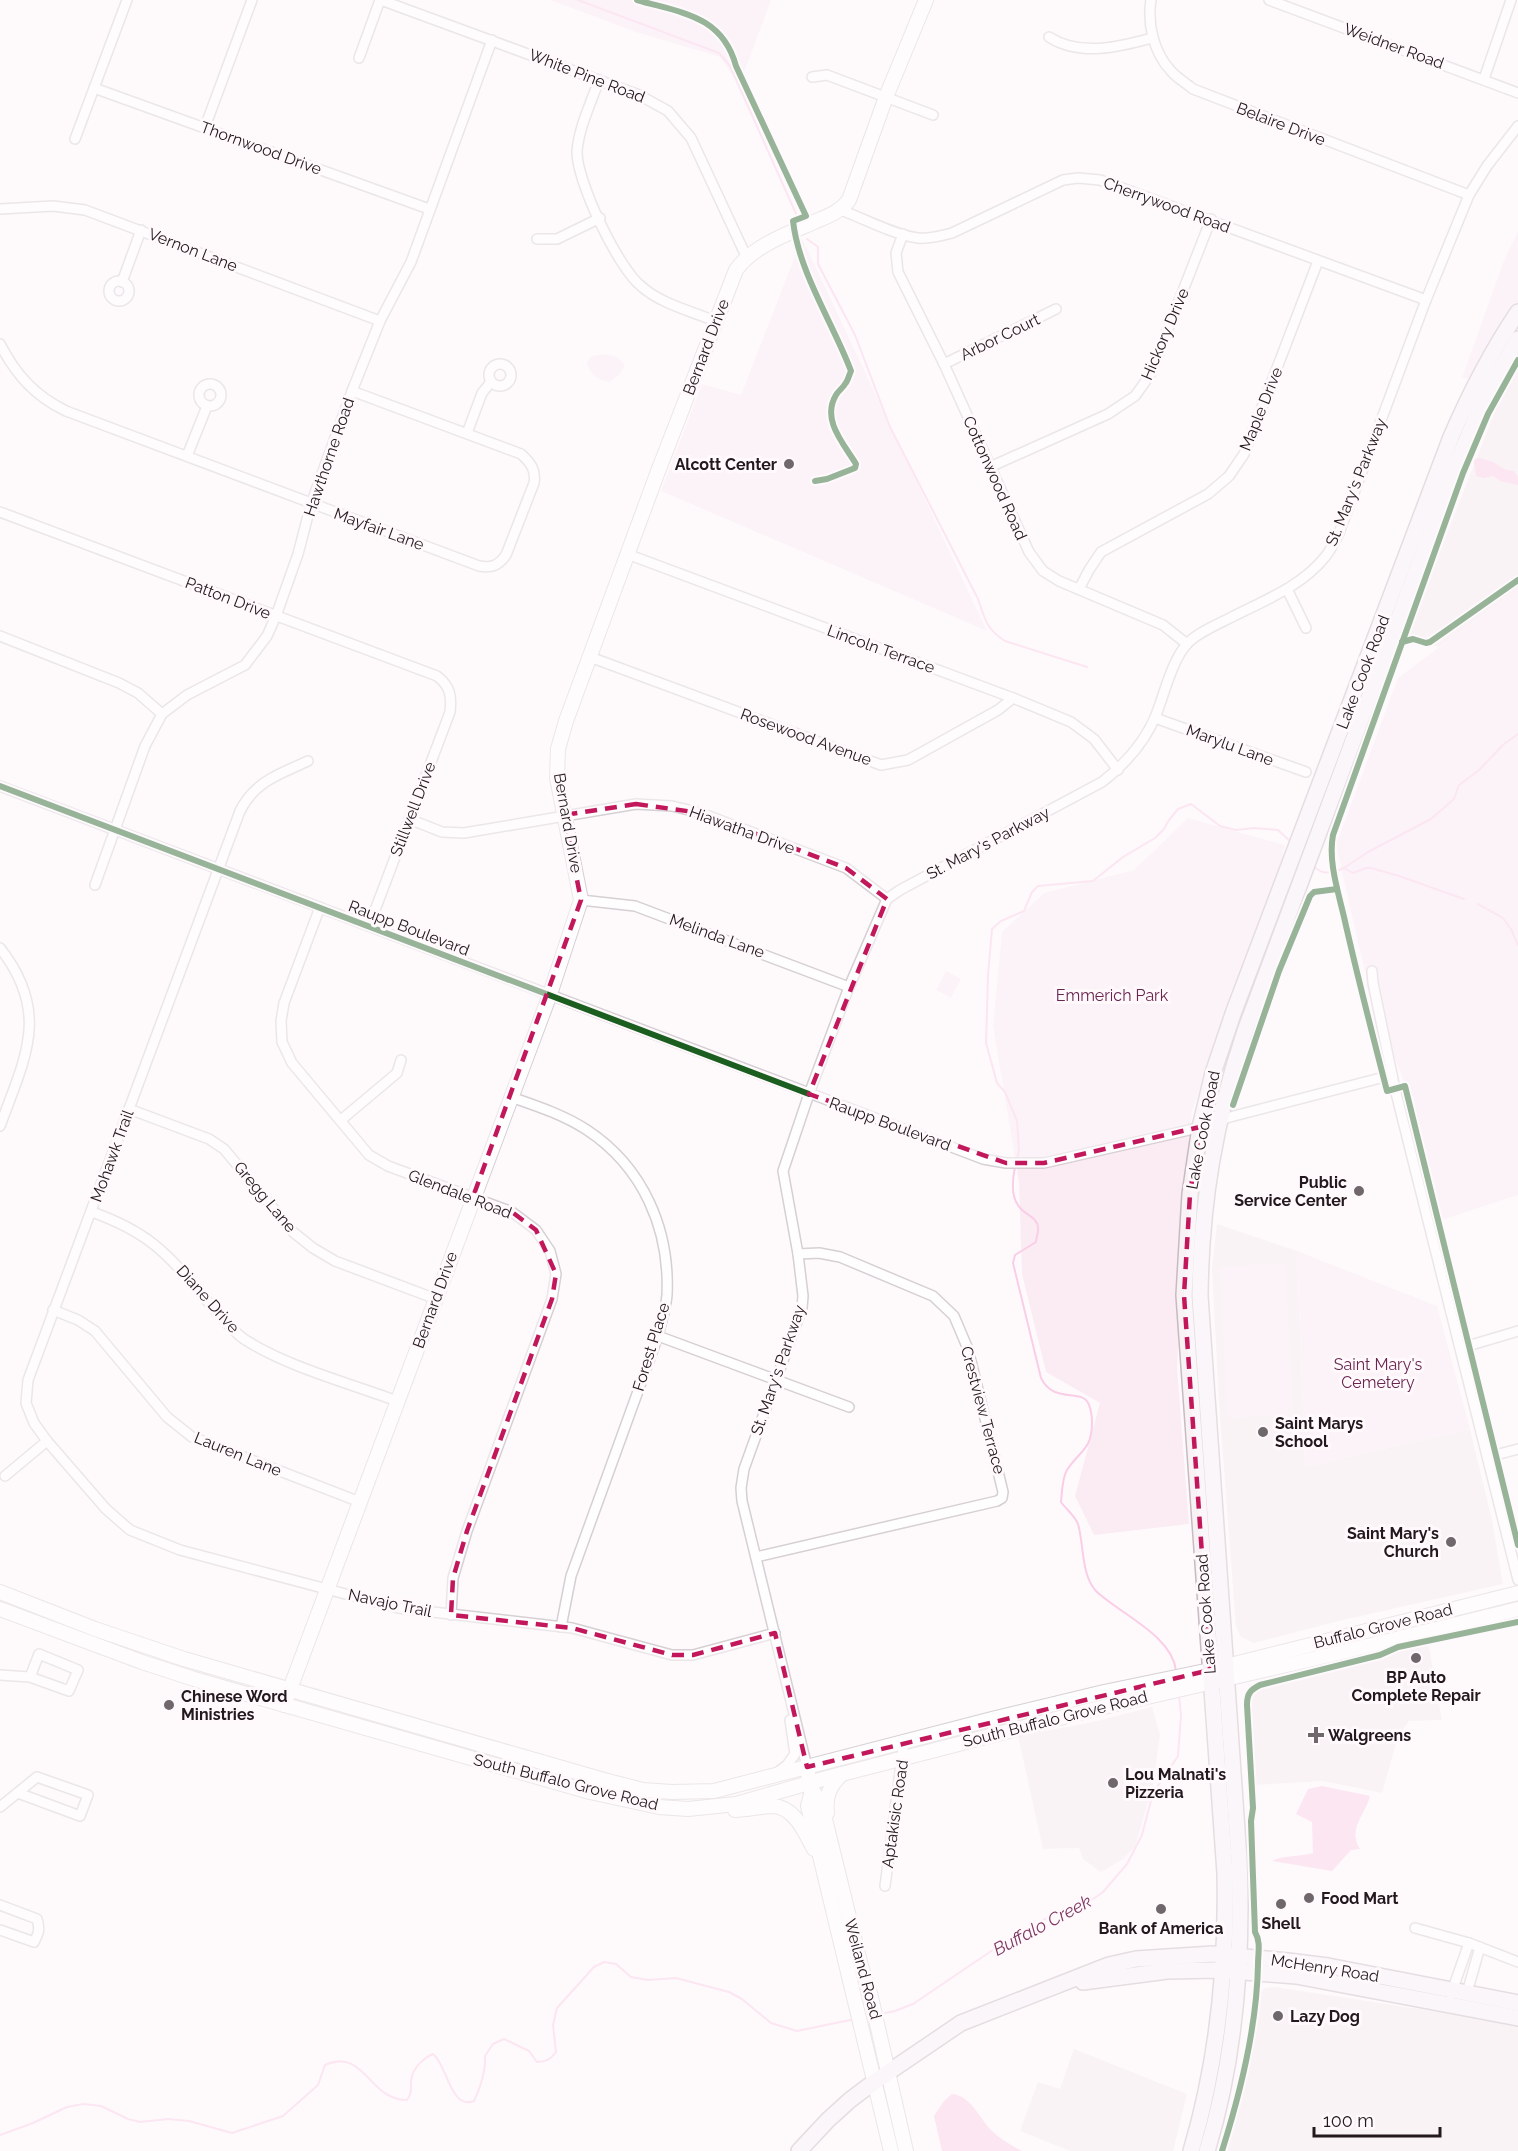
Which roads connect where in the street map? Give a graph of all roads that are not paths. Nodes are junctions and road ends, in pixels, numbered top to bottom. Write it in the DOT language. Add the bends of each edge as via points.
graph roads {
  1 [pos="127,0"];
  2 [pos="252,0"];
  3 [pos="381,0"];
  4 [pos="926,0"];
  5 [pos="1151,0"];
  6 [pos="1270,0"];
  7 [pos="1511,0"];
  8 [pos="1049,37"];
  9 [pos="1152,38"];
  10 [pos="492,40"];
  11 [pos="359,58"];
  12 [pos="812,77"];
  13 [pos="1484,79"];
  14 [pos="599,80"];
  15 [pos="94,88"];
  16 [pos="1518,93"];
  17 [pos="886,97"];
  18 [pos="933,115"];
  19 [pos="1518,126"];
  20 [pos="205,127"];
  21 [pos="75,139"];
  22 [pos="1469,195"];
  23 [pos="0,209"];
  24 [pos="429,209"];
  25 [pos="841,210"];
  26 [pos="600,218"];
  27 [pos="1211,219"];
  28 [pos="141,230"];
  29 [pos="903,234"];
  30 [pos="537,239"];
  31 [pos="746,256"];
  32 [pos="1318,261"];
  33 [pos="122,282"];
  34 [pos="1426,300"];
  35 [pos="1056,309"];
  36 [pos="1518,312"];
  37 [pos="380,321"];
  38 [pos="716,321"];
  39 [pos="1518,339"];
  40 [pos="0,344"];
  41 [pos="944,364"];
  42 [pos="491,382"];
  43 [pos="352,391"];
  44 [pos="207,406"];
  45 [pos="467,434"];
  46 [pos="187,456"];
  47 [pos="990,467"];
  48 [pos="312,504"];
  49 [pos="0,512"];
  50 [pos="627,555"];
  51 [pos="1287,589"];
  52 [pos="1079,590"];
  53 [pos="276,616"];
  54 [pos="1306,628"];
  55 [pos="0,636"];
  56 [pos="1187,644"];
  57 [pos="590,657"];
  58 [pos="459,686"];
  59 [pos="450,690"];
  60 [pos="1013,698"];
  61 [pos="162,714"];
  62 [pos="1155,718"];
  63 [pos="308,761"];
  64 [pos="1118,770"];
  65 [pos="1306,772"];
  66 [pos="0,786"];
  67 [pos="564,815"];
  68 [pos="409,819"];
  69 [pos="114,829"];
  70 [pos="219,869"];
  71 [pos="95,885"];
  72 [pos="887,899"];
  73 [pos="581,900"];
  74 [pos="320,907"];
  75 [pos="369,926"];
  76 [pos="0,948"];
  77 [pos="1372,971"];
  78 [pos="849,987"];
  79 [pos="549,997"];
  80 [pos="400,1060"];
  81 [pos="1392,1075"];
  82 [pos="809,1094"];
  83 [pos="511,1097"];
  84 [pos="129,1109"];
  85 [pos="340,1120"];
  86 [pos="1218,1122"];
  87 [pos="0,1125"];
  88 [pos="1200,1127"];
  89 [pos="473,1197"];
  90 [pos="92,1212"];
  91 [pos="798,1254"];
  92 [pos="436,1299"];
  93 [pos="53,1310"];
  94 [pos="1518,1332"];
  95 [pos="658,1336"];
  96 [pos="1461,1348"];
  97 [pos="777,1379"];
  98 [pos="397,1401"];
  99 [pos="849,1407"];
  100 [pos="47,1441"];
  101 [pos="1518,1449"];
  102 [pos="1488,1457"];
  103 [pos="5,1476"];
  104 [pos="1213,1495"];
  105 [pos="1197,1497"];
  106 [pos="360,1502"];
  107 [pos="756,1557"];
  108 [pos="1518,1581"];
  109 [pos="327,1589"];
  110 [pos="0,1592"];
  111 [pos="1518,1593"];
  112 [pos="0,1609"];
  113 [pos="1518,1609"];
  114 [pos="451,1615"];
  115 [pos="561,1627"];
  116 [pos="775,1633"];
  117 [pos="1333,1639"];
  118 [pos="1337,1653"];
  119 [pos="1247,1660"];
  120 [pos="1218,1674"];
  121 [pos="1247,1674"];
  122 [pos="0,1675"];
  123 [pos="30,1677"];
  124 [pos="786,1679"];
  125 [pos="1160,1687"];
  126 [pos="290,1689"];
  127 [pos="284,1705"];
  128 [pos="904,1741"];
  129 [pos="903,1758"];
  130 [pos="807,1767"];
  131 [pos="844,1773"];
  132 [pos="773,1775"];
  133 [pos="811,1786"];
  134 [pos="18,1793"];
  135 [pos="0,1808"];
  136 [pos="688,1809"];
  137 [pos="827,1827"];
  138 [pos="885,1886"];
  139 [pos="828,1887"];
  140 [pos="0,1905"];
  141 [pos="1415,1928"];
  142 [pos="0,1930"];
  143 [pos="1469,1942"];
  144 [pos="1480,1947"];
  145 [pos="1518,1962"];
  146 [pos="1232,1963"];
  147 [pos="1457,1998"];
  148 [pos="1518,2003"];
  149 [pos="1518,2018"];
  150 [pos="888,2072"];
  151 [pos="874,2082"];
  152 [pos="799,2151"];
  153 [pos="891,2151"];
  154 [pos="906,2151"];
  155 [pos="1191,2151"];
  156 [pos="1207,2151"];
  1 -- 15 [label="street"];
  2 -- 20 [label="street"];
  3 -- 10 [label="street, White Pine Road"];
  3 -- 11 [label="street"];
  4 -- 17 [label="main road"];
  5 -- 9 [label="street, Belaire Drive"];
  6 -- 13 [label="street, Weidner Road"];
  7 -- 13 [label="street"];
  8 -- 9 [label="street" via="1060,45 1088,49"];
  9 -- 22 [label="street, Belaire Drive" via="1170,70 1193,89"];
  10 -- 14 [label="street, White Pine Road"];
  10 -- 24 [label="street, Hawthorne Road"];
  12 -- 17 [label="street" via="827,75"];
  13 -- 16 [label="street, Weidner Road"];
  14 -- 26 [label="street" via="577,157 583,182"];
  14 -- 31 [label="street, White Pine Road" via="654,102 680,124"];
  15 -- 20 [label="street, Thornwood Drive"];
  15 -- 21 [label="street"];
  17 -- 18 [label="street"];
  17 -- 25 [label="main road" via="849,200"];
  19 -- 22 [label="street, St. Mary's Parkway"];
  20 -- 24 [label="street, Thornwood Drive"];
  22 -- 34 [label="street, St. Mary's Parkway"];
  23 -- 28 [label="street, Vernon Lane" via="69,207"];
  24 -- 37 [label="street, Hawthorne Road" via="411,262"];
  25 -- 29 [label="street, Cherrywood Road"];
  25 -- 31 [label="main road"];
  26 -- 30 [label="street" via="557,239"];
  26 -- 38 [label="street" via="620,261 641,287"];
  27 -- 29 [label="street, Cherrywood Road" via="1110,183 1078,178 1063,180 952,233 918,238"];
  27 -- 32 [label="street, Cherrywood Road"];
  27 -- 47 [label="street, Hickory Drive" via="1150,375 1135,396 1108,414"];
  28 -- 33 [label="street"];
  28 -- 37 [label="street, Vernon Lane"];
  29 -- 41 [label="street, Cottonwood Road" via="896,253 898,272"];
  31 -- 38 [label="main road, Bernard Drive" via="736,270"];
  32 -- 34 [label="street, Cherrywood Road"];
  32 -- 52 [label="street, Maple Drive" via="1244,454 1229,476 1208,494 1101,552"];
  34 -- 51 [label="street, St. Mary's Parkway" via="1339,533 1326,556"];
  35 -- 41 [label="street, Arbor Court"];
  36 -- 88 [label="main road, Lake Cook Road" via="1478,377 1451,437 1279,890 1213,1073"];
  37 -- 43 [label="street, Hawthorne Road"];
  38 -- 50 [label="main road, Bernard Drive"];
  39 -- 86 [label="main road, Lake Cook Road" via="1470,429 1245,1031"];
  40 -- 46 [label="street, Mayfair Lane" via="19,376 47,402"];
  41 -- 47 [label="street, Cottonwood Road"];
  42 -- 45 [label="street" via="482,393"];
  43 -- 45 [label="street, Mayfair Lane"];
  43 -- 48 [label="street, Hawthorne Road"];
  44 -- 46 [label="street"];
  45 -- 48 [label="street, Mayfair Lane" via="521,454 535,474 506,555 495,566 479,566"];
  46 -- 48 [label="street, Mayfair Lane"];
  47 -- 52 [label="street, Cottonwood Road" via="1029,552 1043,571"];
  48 -- 53 [label="street, Hawthorne Road"];
  49 -- 53 [label="street, Patton Drive"];
  50 -- 57 [label="main road, Bernard Drive"];
  50 -- 60 [label="street, Lincoln Terrace"];
  51 -- 54 [label="street"];
  51 -- 56 [label="street, St. Mary's Parkway"];
  52 -- 56 [label="street, Cottonwood Road" via="1163,626"];
  53 -- 59 [label="street, Patton Drive" via="437,676"];
  53 -- 61 [label="street, Hawthorne Road" via="267,636 245,665 187,695"];
  55 -- 61 [label="street" via="119,682"];
  56 -- 62 [label="street, St. Mary's Parkway"];
  57 -- 60 [label="street, Rosewood Avenue" via="881,765 908,760"];
  57 -- 67 [label="main road, Bernard Drive" via="558,749 557,778"];
  58 -- 59 [label="street"];
  59 -- 68 [label="street, Stillwell Drive" via="450,712"];
  60 -- 64 [label="street, Lincoln Terrace" via="1071,722 1094,739"];
  61 -- 69 [label="street, Hawthorne Road"];
  62 -- 64 [label="street, St. Mary's Parkway"];
  62 -- 65 [label="street, Marylu Lane"];
  63 -- 70 [label="street, Mohawk Trail" via="251,793 240,811"];
  64 -- 72 [label="street, St. Mary's Parkway"];
  66 -- 69 [label="street, Raupp Boulevard"];
  67 -- 68 [label="street, Hiawatha Drive" via="464,833 442,832"];
  67 -- 72 [label="street, Hiawatha Drive" via="636,804 672,806 846,868"];
  67 -- 73 [label="main road, Bernard Drive"];
  68 -- 75 [label="street, Stillwell Drive"];
  69 -- 70 [label="street, Raupp Boulevard"];
  69 -- 71 [label="street, Hawthorne Road"];
  70 -- 74 [label="street, Raupp Boulevard"];
  70 -- 84 [label="street, Mohawk Trail"];
  72 -- 78 [label="street, St. Mary's Parkway"];
  73 -- 78 [label="street, Melinda Lane" via="635,906"];
  73 -- 79 [label="main road, Bernard Drive"];
  74 -- 75 [label="street, Raupp Boulevard"];
  74 -- 85 [label="street, Glendale Road" via="284,1003 282,1042 292,1063"];
  75 -- 79 [label="street, Raupp Boulevard"];
  76 -- 87 [label="street" via="15,967 31,1026 25,1059"];
  77 -- 81 [label="street"];
  78 -- 82 [label="street, St. Mary's Parkway"];
  79 -- 82 [label="street, Raupp Boulevard"];
  79 -- 83 [label="main road, Bernard Drive"];
  80 -- 85 [label="street" via="397,1073"];
  81 -- 86 [label="street, Raupp Boulevard"];
  81 -- 96 [label="street"];
  82 -- 88 [label="street, Raupp Boulevard" via="983,1159 1010,1163 1044,1164"];
  82 -- 91 [label="street, St. Mary's Parkway" via="783,1171"];
  83 -- 89 [label="main road, Bernard Drive"];
  83 -- 95 [label="street, Forest Place" via="544,1108 586,1130 615,1153 639,1182 656,1215 664,1245 667,1298"];
  84 -- 90 [label="street, Mohawk Trail"];
  84 -- 92 [label="street, Gregg Lane" via="224,1149 293,1232 313,1248 335,1261"];
  85 -- 89 [label="street, Glendale Road" via="369,1155 387,1166"];
  86 -- 88 [label="street, Raupp Boulevard"];
  86 -- 104 [label="main road, Lake Cook Road" via="1205,1197 1200,1261"];
  88 -- 105 [label="main road, Lake Cook Road" via="1190,1194 1184,1295"];
  89 -- 92 [label="main road, Bernard Drive"];
  89 -- 114 [label="street, Glendale Road" via="512,1212 536,1230 550,1251 556,1274 552,1299 466,1531 453,1578"];
  90 -- 93 [label="street, Mohawk Trail"];
  90 -- 98 [label="street, Diane Drive" via="144,1235 243,1338 286,1360"];
  91 -- 97 [label="street, St. Mary's Parkway" via="802,1308"];
  91 -- 107 [label="street, Crestview Terrace" via="840,1257 933,1296 954,1316 968,1349 1003,1492 997,1502"];
  92 -- 98 [label="main road, Bernard Drive"];
  93 -- 100 [label="street, Mohawk Trail" via="26,1395 29,1413"];
  93 -- 106 [label="street, Lauren Lane" via="95,1331 167,1418 192,1437"];
  94 -- 96 [label="street"];
  95 -- 97 [label="street"];
  95 -- 115 [label="street, Forest Place" via="571,1576"];
  96 -- 102 [label="street"];
  97 -- 99 [label="street"];
  97 -- 107 [label="street, St. Mary's Parkway" via="747,1459 741,1488"];
  98 -- 106 [label="main road, Bernard Drive"];
  100 -- 103 [label="street"];
  100 -- 109 [label="street, Navajo Trail" via="106,1509 130,1530 180,1550"];
  101 -- 102 [label="street"];
  102 -- 108 [label="street"];
  104 -- 105 [label="main road"];
  104 -- 120 [label="main road, Lake Cook Road"];
  105 -- 120 [label="main road, Lake Cook Road"];
  106 -- 109 [label="main road, Bernard Drive"];
  107 -- 116 [label="street, St. Mary's Parkway"];
  109 -- 114 [label="street, Navajo Trail" via="398,1608"];
  109 -- 126 [label="main road, Bernard Drive"];
  110 -- 126 [label="main road, South Buffalo Grove Road" via="184,1659"];
  111 -- 117 [label="main road, Buffalo Grove Road"];
  112 -- 127 [label="main road, South Buffalo Grove Road" via="142,1662"];
  113 -- 118 [label="main road, Buffalo Grove Road"];
  114 -- 115 [label="street, Navajo Trail"];
  115 -- 116 [label="street, Navajo Trail" via="672,1655 693,1655"];
  116 -- 124 [label="street, St. Mary's Parkway"];
  117 -- 118 [label="main road"];
  117 -- 119 [label="main road, Buffalo Grove Road"];
  118 -- 121 [label="main road, Buffalo Grove Road"];
  119 -- 120 [label="main road, South Buffalo Grove Road"];
  120 -- 121 [label="main road, South Buffalo Grove Road"];
  120 -- 125 [label="main road, South Buffalo Grove Road"];
  120 -- 146 [label="main road, Lake Cook Road"];
  122 -- 123 [label="street"];
  123 -- 123 [label="street" via="69,1691 78,1670 39,1654"];
  124 -- 130 [label="street, St. Mary's Parkway"];
  124 -- 132 [label="street, St. Mary's Parkway" via="784,1688 795,1754"];
  125 -- 128 [label="main road, South Buffalo Grove Road" via="1065,1701"];
  125 -- 129 [label="main road, South Buffalo Grove Road"];
  126 -- 127 [label="main road, Bernard Drive"];
  126 -- 132 [label="main road, South Buffalo Grove Road" via="643,1790 714,1791"];
  127 -- 136 [label="main road, South Buffalo Grove Road" via="622,1800"];
  128 -- 129 [label="street, Aptakisic Road"];
  128 -- 130 [label="main road, South Buffalo Grove Road"];
  129 -- 131 [label="main road, South Buffalo Grove Road"];
  129 -- 138 [label="street, Aptakisic Road"];
  130 -- 132 [label="main road, South Buffalo Grove Road"];
  130 -- 133 [label="main road"];
  131 -- 133 [label="main road, South Buffalo Grove Road"];
  131 -- 137 [label="main road" via="832,1784 828,1795"];
  133 -- 136 [label="main road, South Buffalo Grove Road" via="736,1804"];
  133 -- 137 [label="main road, Weiland Road" via="821,1803"];
  133 -- 139 [label="main road, Weiland Road" via="808,1806"];
  134 -- 134 [label="street" via="80,1815 87,1795 37,1777"];
  134 -- 135 [label="street"];
  136 -- 139 [label="main road" via="782,1808 798,1821 815,1849"];
  137 -- 150 [label="main road, Weiland Road"];
  139 -- 151 [label="main road, Weiland Road"];
  140 -- 142 [label="street" via="37,1919 40,1927 34,1942"];
  141 -- 143 [label="street"];
  143 -- 144 [label="street"];
  143 -- 147 [label="street"];
  144 -- 145 [label="street"];
  144 -- 147 [label="street"];
  146 -- 147 [label="main road, McHenry Road" via="1296,1976"];
  146 -- 150 [label="main road, McHenry Road" via="1214,1953 1109,1965 961,2023"];
  146 -- 155 [label="main road"];
  146 -- 156 [label="main road" via="1228,2063"];
  147 -- 148 [label="main road, McHenry Road"];
  147 -- 149 [label="main road, McHenry Road"];
  150 -- 151 [label="main road, McHenry Road"];
  150 -- 154 [label="main road, Weiland Road"];
  151 -- 152 [label="main road, McHenry Road" via="828,2120"];
  151 -- 153 [label="main road, Weiland Road"];
}
